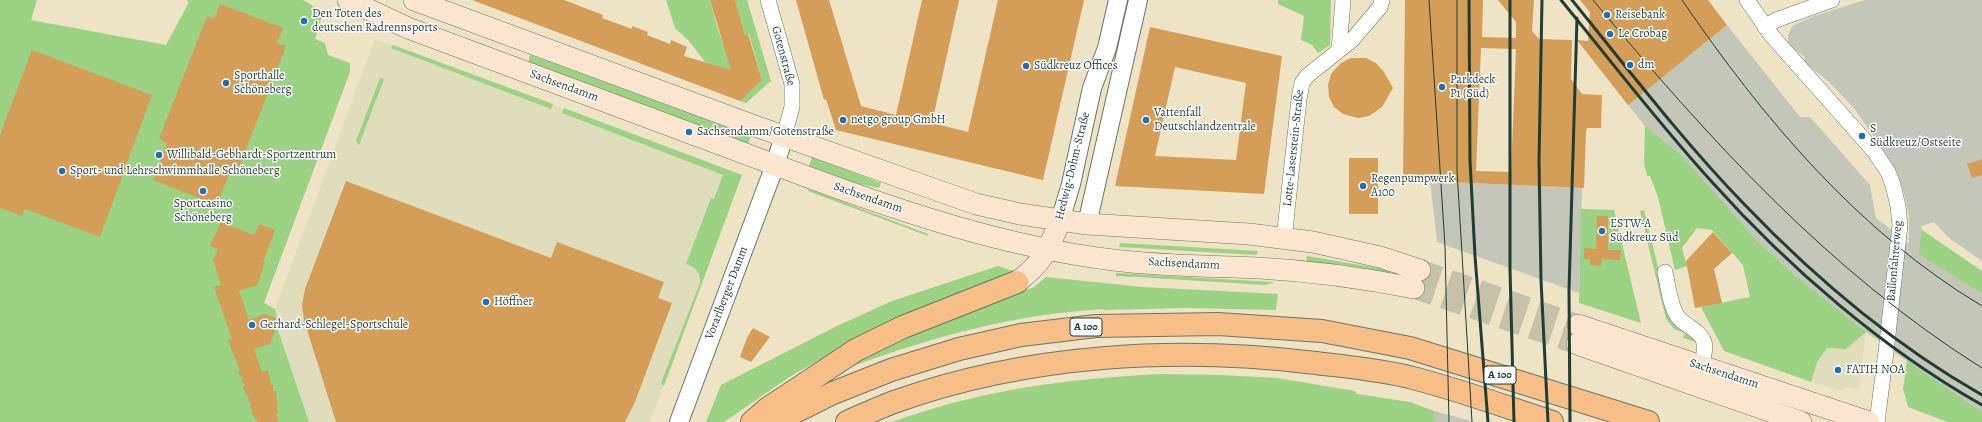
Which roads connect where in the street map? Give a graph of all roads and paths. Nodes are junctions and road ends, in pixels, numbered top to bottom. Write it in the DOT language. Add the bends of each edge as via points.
graph roads {
  1 [pos="348,0"];
  2 [pos="414,0"];
  3 [pos="768,0"];
  4 [pos="1118,0"];
  5 [pos="1138,0"];
  6 [pos="1343,0"];
  7 [pos="1382,0"];
  8 [pos="1747,0"];
  9 [pos="1832,0"];
  10 [pos="1765,27"];
  11 [pos="1339,50"];
  12 [pos="784,136"];
  13 [pos="776,165"];
  14 [pos="1060,221"];
  15 [pos="1087,224"];
  16 [pos="1284,239"];
  17 [pos="1048,250"];
  18 [pos="1282,270"];
  19 [pos="1665,272"];
  20 [pos="1018,282"];
  21 [pos="1701,366"];
  22 [pos="679,422"];
  23 [pos="752,422"];
  24 [pos="775,422"];
  25 [pos="847,422"];
  26 [pos="1552,422"];
  27 [pos="1648,422"];
  28 [pos="1801,422"];
  29 [pos="1869,422"];
  30 [pos="1877,422"];
  1 -- 13 [label="main road, Sachsendamm" via="408,28"];
  2 -- 12 [label="main road, Sachsendamm"];
  3 -- 12 [label="street, Gotenstraße" via="792,84 792,107"];
  4 -- 14 [label="street, Hedwig-Dohm-Straße" via="1107,48 1092,88 1071,184"];
  5 -- 15 [label="street"];
  6 -- 11 [label="street"];
  7 -- 11 [label="street, Lotte-Laserstein-Straße" via="1380,7 1352,40"];
  8 -- 10 [label="street, Ballonfahrerweg"];
  9 -- 10 [label="street" via="1776,20"];
  10 -- 30 [label="street, Ballonfahrerweg" via="1874,151 1893,185 1898,206 1899,239"];
  11 -- 16 [label="street, Lotte-Laserstein-Straße" via="1302,82"];
  12 -- 13 [label="street, Vorarlberger Damm"];
  12 -- 14 [label="main road, Sachsendamm" via="976,204"];
  13 -- 17 [label="main road, Sachsendamm" via="866,199 940,222"];
  13 -- 22 [label="street, Vorarlberger Damm"];
  14 -- 15 [label="main road, Sachsendamm"];
  14 -- 17 [label="main road, Hedwig-Dohm-Straße"];
  15 -- 16 [label="main road, Sachsendamm" via="1249,234"];
  15 -- 17 [label="main road, Hedwig-Dohm-Straße"];
  16 -- 18 [label="main road"];
  16 -- 18 [label="main road, Sachsendamm" via="1313,242 1358,252 1417,279 1365,279"];
  17 -- 18 [label="main road, Sachsendamm" via="1118,260"];
  17 -- 20 [label="main road"];
  19 -- 21 [label="street" via="1678,317 1704,339 1706,346"];
  20 -- 23 [label="highway" via="903,327 856,350 767,409"];
  21 -- 28 [label="main road, Sachsendamm" via="1578,334"];
  21 -- 29 [label="main road, Sachsendamm"];
  24 -- 27 [label="highway, A 100" via="833,393 891,370 1021,335 1096,326 1218,324 1322,331 1410,348"];
  25 -- 26 [label="highway, A 100" via="893,402 966,380 1105,357 1165,355 1290,360 1405,377"];
}
